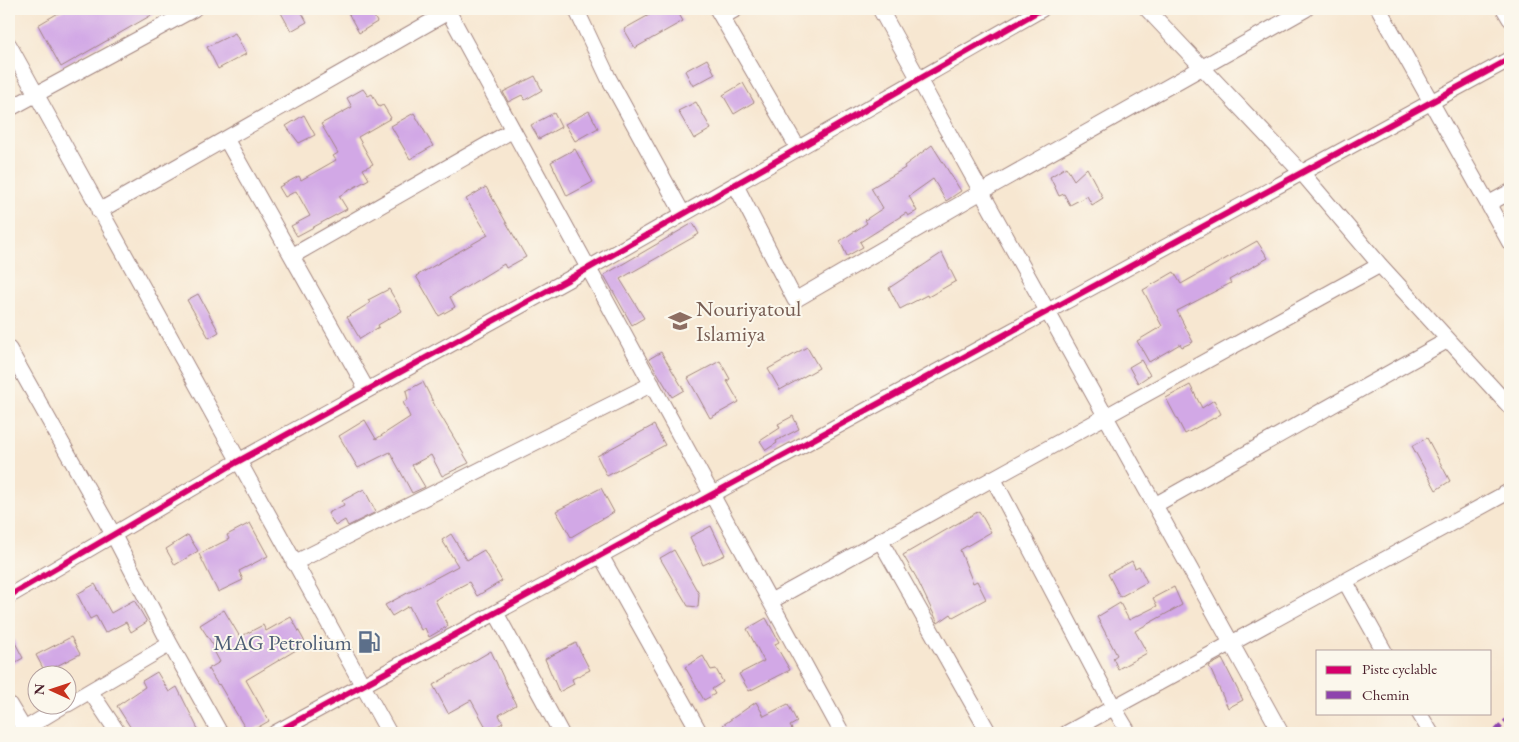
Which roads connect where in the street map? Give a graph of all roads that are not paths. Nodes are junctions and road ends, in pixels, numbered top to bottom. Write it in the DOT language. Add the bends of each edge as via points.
graph roads {
  1 [pos="194,9"];
  2 [pos="576,9"];
  3 [pos="736,9"];
  4 [pos="880,9"];
  5 [pos="1042,9"];
  6 [pos="1147,9"];
  7 [pos="1306,9"];
  8 [pos="1379,9"];
  9 [pos="1504,9"];
  10 [pos="448,10"];
  11 [pos="720,13"];
  12 [pos="1510,19"];
  13 [pos="9,45"];
  14 [pos="1510,59"];
  15 [pos="1203,67"];
  16 [pos="919,79"];
  17 [pos="35,93"];
  18 [pos="1431,102"];
  19 [pos="9,109"];
  20 [pos="513,130"];
  21 [pos="226,139"];
  22 [pos="798,148"];
  23 [pos="1302,173"];
  24 [pos="734,184"];
  25 [pos="981,192"];
  26 [pos="1510,192"];
  27 [pos="1488,204"];
  28 [pos="99,211"];
  29 [pos="683,214"];
  30 [pos="1510,243"];
  31 [pos="292,256"];
  32 [pos="1380,265"];
  33 [pos="589,268"];
  34 [pos="1047,312"];
  35 [pos="1448,340"];
  36 [pos="9,349"];
  37 [pos="652,384"];
  38 [pos="367,390"];
  39 [pos="1510,406"];
  40 [pos="1105,416"];
  41 [pos="237,462"];
  42 [pos="993,478"];
  43 [pos="1510,491"];
  44 [pos="713,494"];
  45 [pos="1155,505"];
  46 [pos="113,534"];
  47 [pos="880,540"];
  48 [pos="601,556"];
  49 [pos="294,563"];
  50 [pos="1345,581"];
  51 [pos="9,596"];
  52 [pos="771,600"];
  53 [pos="496,613"];
  54 [pos="170,644"];
  55 [pos="1231,644"];
  56 [pos="1383,650"];
  57 [pos="362,686"];
  58 [pos="90,691"];
  59 [pos="78,698"];
  60 [pos="9,704"];
  61 [pos="1114,708"];
  62 [pos="50,714"];
  63 [pos="1420,714"];
  64 [pos="21,731"];
  65 [pos="118,733"];
  66 [pos="220,733"];
  67 [pos="275,733"];
  68 [pos="389,733"];
  69 [pos="561,733"];
  70 [pos="700,733"];
  71 [pos="842,733"];
  72 [pos="989,733"];
  73 [pos="1067,733"];
  74 [pos="1129,733"];
  75 [pos="1281,733"];
  76 [pos="1430,733"];
  1 -- 17 [label="street"];
  2 -- 29 [label="street" via="608,77"];
  3 -- 11 [label="street"];
  4 -- 16 [label="street"];
  5 -- 16 [label="street"];
  6 -- 15 [label="street"];
  7 -- 15 [label="street"];
  8 -- 18 [label="street"];
  9 -- 12 [label="street"];
  10 -- 20 [label="street"];
  10 -- 21 [label="street"];
  11 -- 22 [label="street"];
  13 -- 17 [label="street"];
  14 -- 18 [label="street"];
  15 -- 23 [label="street"];
  15 -- 25 [label="street"];
  16 -- 22 [label="street"];
  16 -- 25 [label="street"];
  17 -- 19 [label="street"];
  17 -- 28 [label="street"];
  18 -- 23 [label="street"];
  18 -- 27 [label="street"];
  20 -- 31 [label="street"];
  20 -- 33 [label="street"];
  21 -- 28 [label="street"];
  21 -- 31 [label="street"];
  22 -- 24 [label="street"];
  23 -- 32 [label="street"];
  23 -- 34 [label="street"];
  24 -- 25 [label="street" via="794,300"];
  24 -- 29 [label="street"];
  25 -- 34 [label="street"];
  26 -- 27 [label="street"];
  27 -- 30 [label="street"];
  28 -- 41 [label="street"];
  29 -- 33 [label="street"];
  31 -- 38 [label="street"];
  32 -- 35 [label="street"];
  32 -- 40 [label="street"];
  33 -- 37 [label="street"];
  33 -- 38 [label="street"];
  34 -- 40 [label="street"];
  34 -- 44 [label="street"];
  35 -- 39 [label="street"];
  35 -- 45 [label="street"];
  36 -- 46 [label="street"];
  37 -- 44 [label="street"];
  37 -- 49 [label="street"];
  38 -- 41 [label="street"];
  40 -- 42 [label="street"];
  40 -- 45 [label="street"];
  41 -- 46 [label="street"];
  41 -- 49 [label="street"];
  42 -- 47 [label="street"];
  42 -- 61 [label="street"];
  43 -- 50 [label="street"];
  44 -- 48 [label="street"];
  44 -- 52 [label="street"];
  45 -- 55 [label="street"];
  46 -- 51 [label="street"];
  46 -- 54 [label="street"];
  47 -- 52 [label="street"];
  47 -- 72 [label="street"];
  48 -- 53 [label="street"];
  48 -- 70 [label="street"];
  49 -- 57 [label="street"];
  50 -- 55 [label="street"];
  50 -- 56 [label="street"];
  52 -- 71 [label="street"];
  53 -- 57 [label="street"];
  53 -- 69 [label="street"];
  54 -- 58 [label="street"];
  54 -- 66 [label="street"];
  55 -- 61 [label="street"];
  55 -- 75 [label="street"];
  57 -- 67 [label="street"];
  57 -- 68 [label="street"];
  58 -- 59 [label="street"];
  58 -- 65 [label="street"];
  60 -- 64 [label="street"];
  61 -- 73 [label="street"];
  61 -- 74 [label="street"];
  62 -- 64 [label="street"];
  63 -- 76 [label="street"];
}
